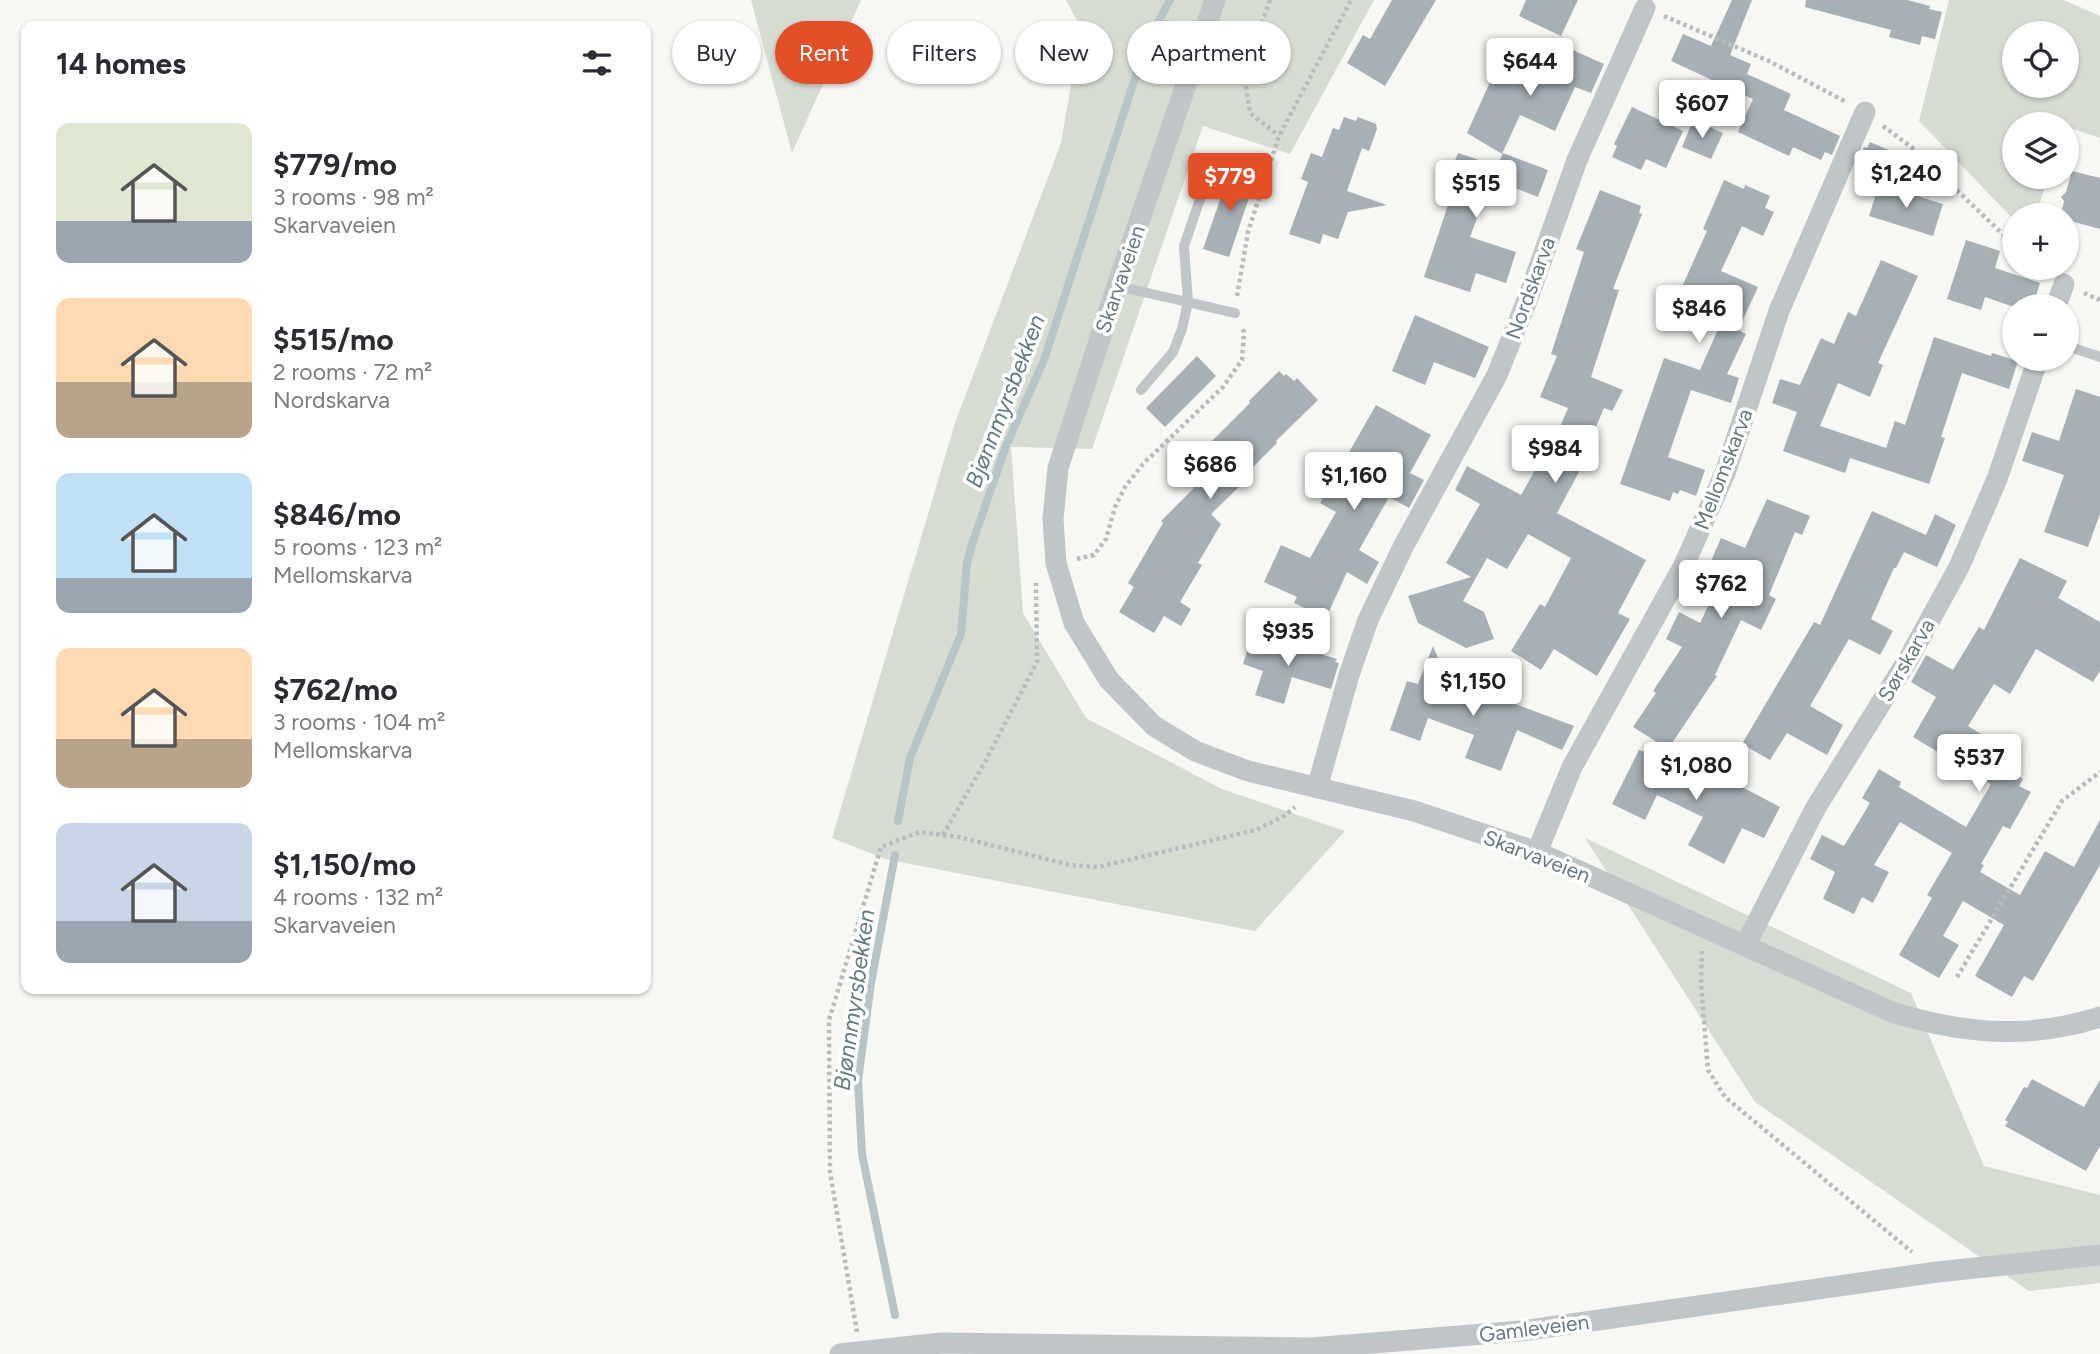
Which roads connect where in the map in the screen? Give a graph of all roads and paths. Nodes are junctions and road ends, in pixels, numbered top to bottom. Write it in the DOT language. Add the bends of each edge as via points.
graph roads {
  1 [pos="1215,0"];
  2 [pos="1270,0"];
  3 [pos="1352,0"];
  4 [pos="1645,8"];
  5 [pos="1864,112"];
  6 [pos="1279,136"];
  7 [pos="1212,164"];
  8 [pos="2002,233"];
  9 [pos="2064,284"];
  10 [pos="1117,286"];
  11 [pos="2060,294"];
  12 [pos="1188,302"];
  13 [pos="1235,313"];
  14 [pos="2079,350"];
  15 [pos="2100,357"];
  16 [pos="2034,371"];
  17 [pos="1141,390"];
  18 [pos="1056,563"];
  19 [pos="2100,772"];
  20 [pos="1317,788"];
  21 [pos="943,835"];
  22 [pos="1537,852"];
  23 [pos="1703,926"];
  24 [pos="1745,946"];
  25 [pos="1956,977"];
  26 [pos="2100,1017"];
  27 [pos="2100,1255"];
  28 [pos="1937,1272"];
  29 [pos="850,1353"];
  1 -- 10 [label="street, Skarvaveien"];
  2 -- 6 [label="path" via="1244,73 1250,113"];
  3 -- 6 [label="path"];
  4 -- 5 [label="path" via="1769,61"];
  4 -- 20 [label="street, Nordskarva" via="1577,160 1497,375 1368,620"];
  5 -- 8 [label="path" via="1914,149"];
  5 -- 22 [label="street, Mellomskarva" via="1779,311 1720,485 1684,565 1572,767"];
  6 -- 13 [label="path" via="1248,232"];
  7 -- 12 [label="lane" via="1185,246"];
  9 -- 11 [label="street"];
  10 -- 12 [label="lane"];
  10 -- 18 [label="street, Skarvaveien" via="1058,468 1053,519"];
  12 -- 13 [label="lane"];
  12 -- 17 [label="lane" via="1173,352"];
  13 -- 18 [label="path" via="1244,332 1242,360 1223,387 1125,487 1106,539 1094,555"];
  14 -- 15 [label="lane"];
  16 -- 24 [label="street, Sørskarva" via="1997,478 1959,567 1909,658 1815,809"];
  18 -- 20 [label="street, Skarvaveien" via="1074,623 1109,680 1154,726 1195,751 1248,771"];
  18 -- 21 [label="path" via="1036,572 1037,662"];
  19 -- 25 [label="path" via="2062,801"];
  20 -- 21 [label="path" via="1284,817 1256,830 1098,867 1070,866"];
  20 -- 22 [label="street, Skarvaveien" via="1414,811"];
  21 -- 29 [label="path" via="920,832 881,847 829,1020 830,1172"];
  22 -- 23 [label="street, Skarvaveien"];
  23 -- 24 [label="street, Skarvaveien"];
  23 -- 28 [label="path" via="1708,1070 1725,1097"];
  24 -- 26 [label="street, Skarvaveien" via="1892,1012 1931,1024 1999,1033 2071,1027"];
  27 -- 28 [label="street, Gamleveien"];
  28 -- 29 [label="street, Gamleveien" via="1521,1331 1324,1347 941,1343"];
}
